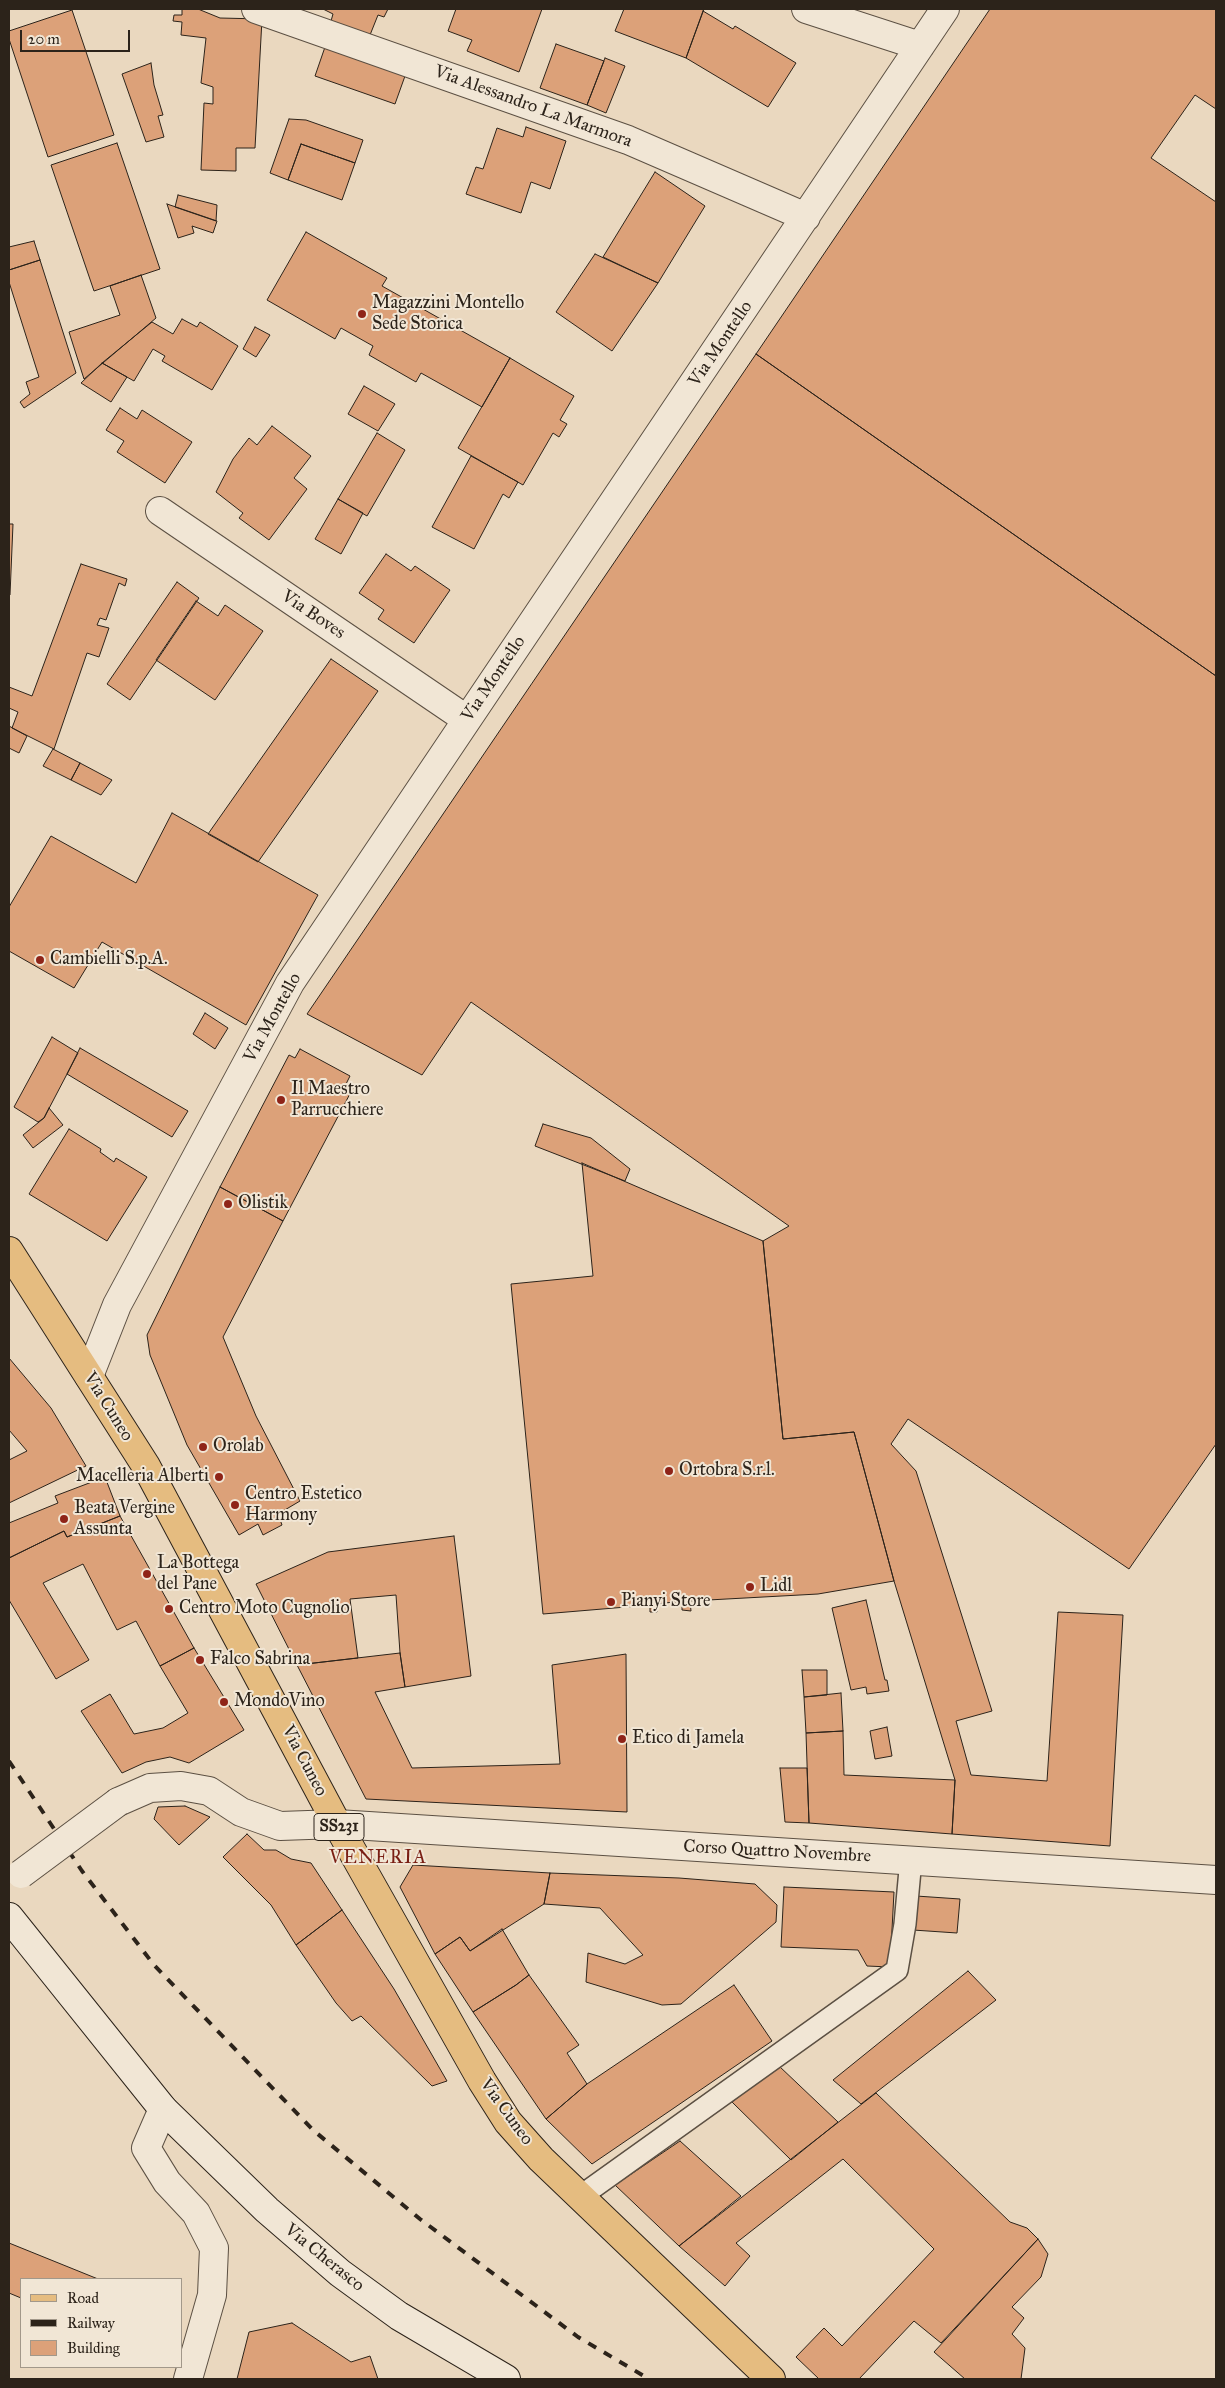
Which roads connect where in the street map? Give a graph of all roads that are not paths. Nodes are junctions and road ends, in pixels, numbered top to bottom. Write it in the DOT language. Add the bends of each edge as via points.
graph roads {
  1 [pos="256,9"];
  2 [pos="806,9"];
  3 [pos="945,9"];
  4 [pos="920,46"];
  5 [pos="806,217"];
  6 [pos="160,510"];
  7 [pos="466,719"];
  8 [pos="9,1251"];
  9 [pos="89,1376"];
  10 [pos="337,1824"];
  11 [pos="911,1859"];
  12 [pos="15,1879"];
  13 [pos="1216,1880"];
  14 [pos="9,1919"];
  15 [pos="163,2109"];
  16 [pos="581,2196"];
  17 [pos="740,2350"];
  18 [pos="188,2379"];
  19 [pos="506,2379"];
  20 [pos="757,2379"];
  21 [pos="772,2379"];
  1 -- 5 [label="street, Via Alessandro La Marmora" via="628,140"];
  2 -- 4 [label="street"];
  3 -- 4 [label="street, Via Montello"];
  4 -- 5 [label="street, Via Montello"];
  5 -- 7 [label="street, Via Montello"];
  6 -- 7 [label="street, Via Boves"];
  7 -- 9 [label="street, Via Montello" via="290,983 117,1306"];
  8 -- 9 [label="main road, Via Cuneo / SS231"];
  9 -- 10 [label="main road, Via Cuneo / SS231" via="146,1466"];
  10 -- 11 [label="street, Corso Quattro Novembre"];
  10 -- 12 [label="street, Corso Quattro Novembre, bridge" via="280,1826 241,1812 209,1791 181,1786 150,1788 118,1802"];
  10 -- 16 [label="main road, Via Cuneo / SS231" via="508,2122"];
  11 -- 13 [label="street, Corso Quattro Novembre"];
  11 -- 16 [label="lane" via="897,1970"];
  14 -- 15 [label="street, Via Cherasco"];
  15 -- 18 [label="street" via="146,2148 167,2182 196,2213 214,2248 212,2295"];
  15 -- 19 [label="street, Via Cherasco" via="267,2210 340,2273 399,2316"];
  16 -- 17 [label="main road, Via Cuneo / SS231"];
  17 -- 20 [label="main road, Via Cuneo / SS231"];
  17 -- 21 [label="main road, Via Cuneo / SS231"];
}
